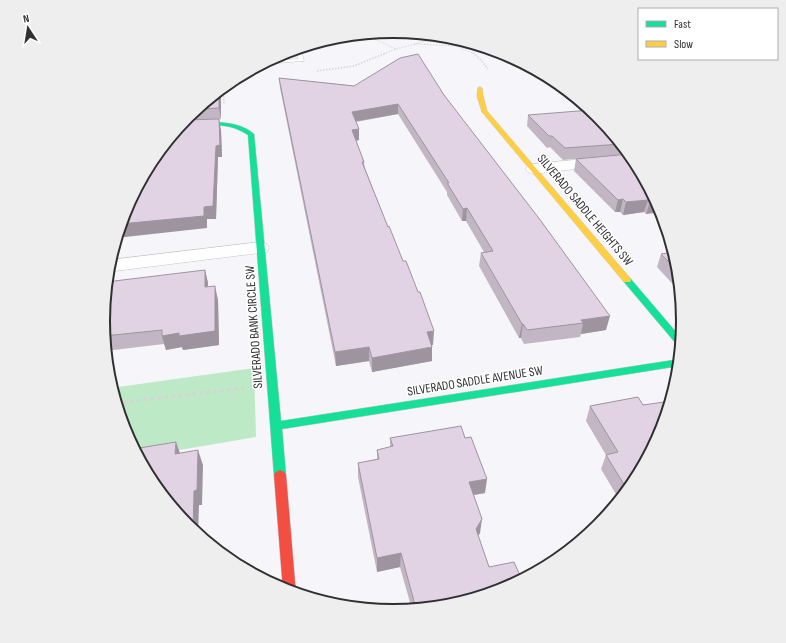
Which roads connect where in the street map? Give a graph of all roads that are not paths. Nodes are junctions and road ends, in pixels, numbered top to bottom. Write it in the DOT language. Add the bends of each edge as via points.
graph roads {
  1 [pos="300,54"];
  2 [pos="281,62"];
  3 [pos="480,88"];
  4 [pos="188,126"];
  5 [pos="619,160"];
  6 [pos="533,169"];
  7 [pos="260,248"];
  8 [pos="115,265"];
  9 [pos="676,338"];
  10 [pos="673,363"];
  11 [pos="275,426"];
  12 [pos="289,585"];
  1 -- 2 [label="lane" via="302,60"];
  3 -- 6 [label="street, SILVERADO SADDLE HEIGHTS SW" via="484,111"];
  4 -- 7 [label="street, SILVERADO BANK CIRCLE SW" via="224,124 244,128 251,134"];
  5 -- 6 [label="street"];
  6 -- 9 [label="street, SILVERADO SADDLE HEIGHTS SW"];
  7 -- 8 [label="street"];
  7 -- 11 [label="street, SILVERADO BANK CIRCLE SW"];
  10 -- 11 [label="street, SILVERADO SADDLE AVENUE SW"];
  11 -- 12 [label="street, SILVERADO BANK CIRCLE SW"];
}
